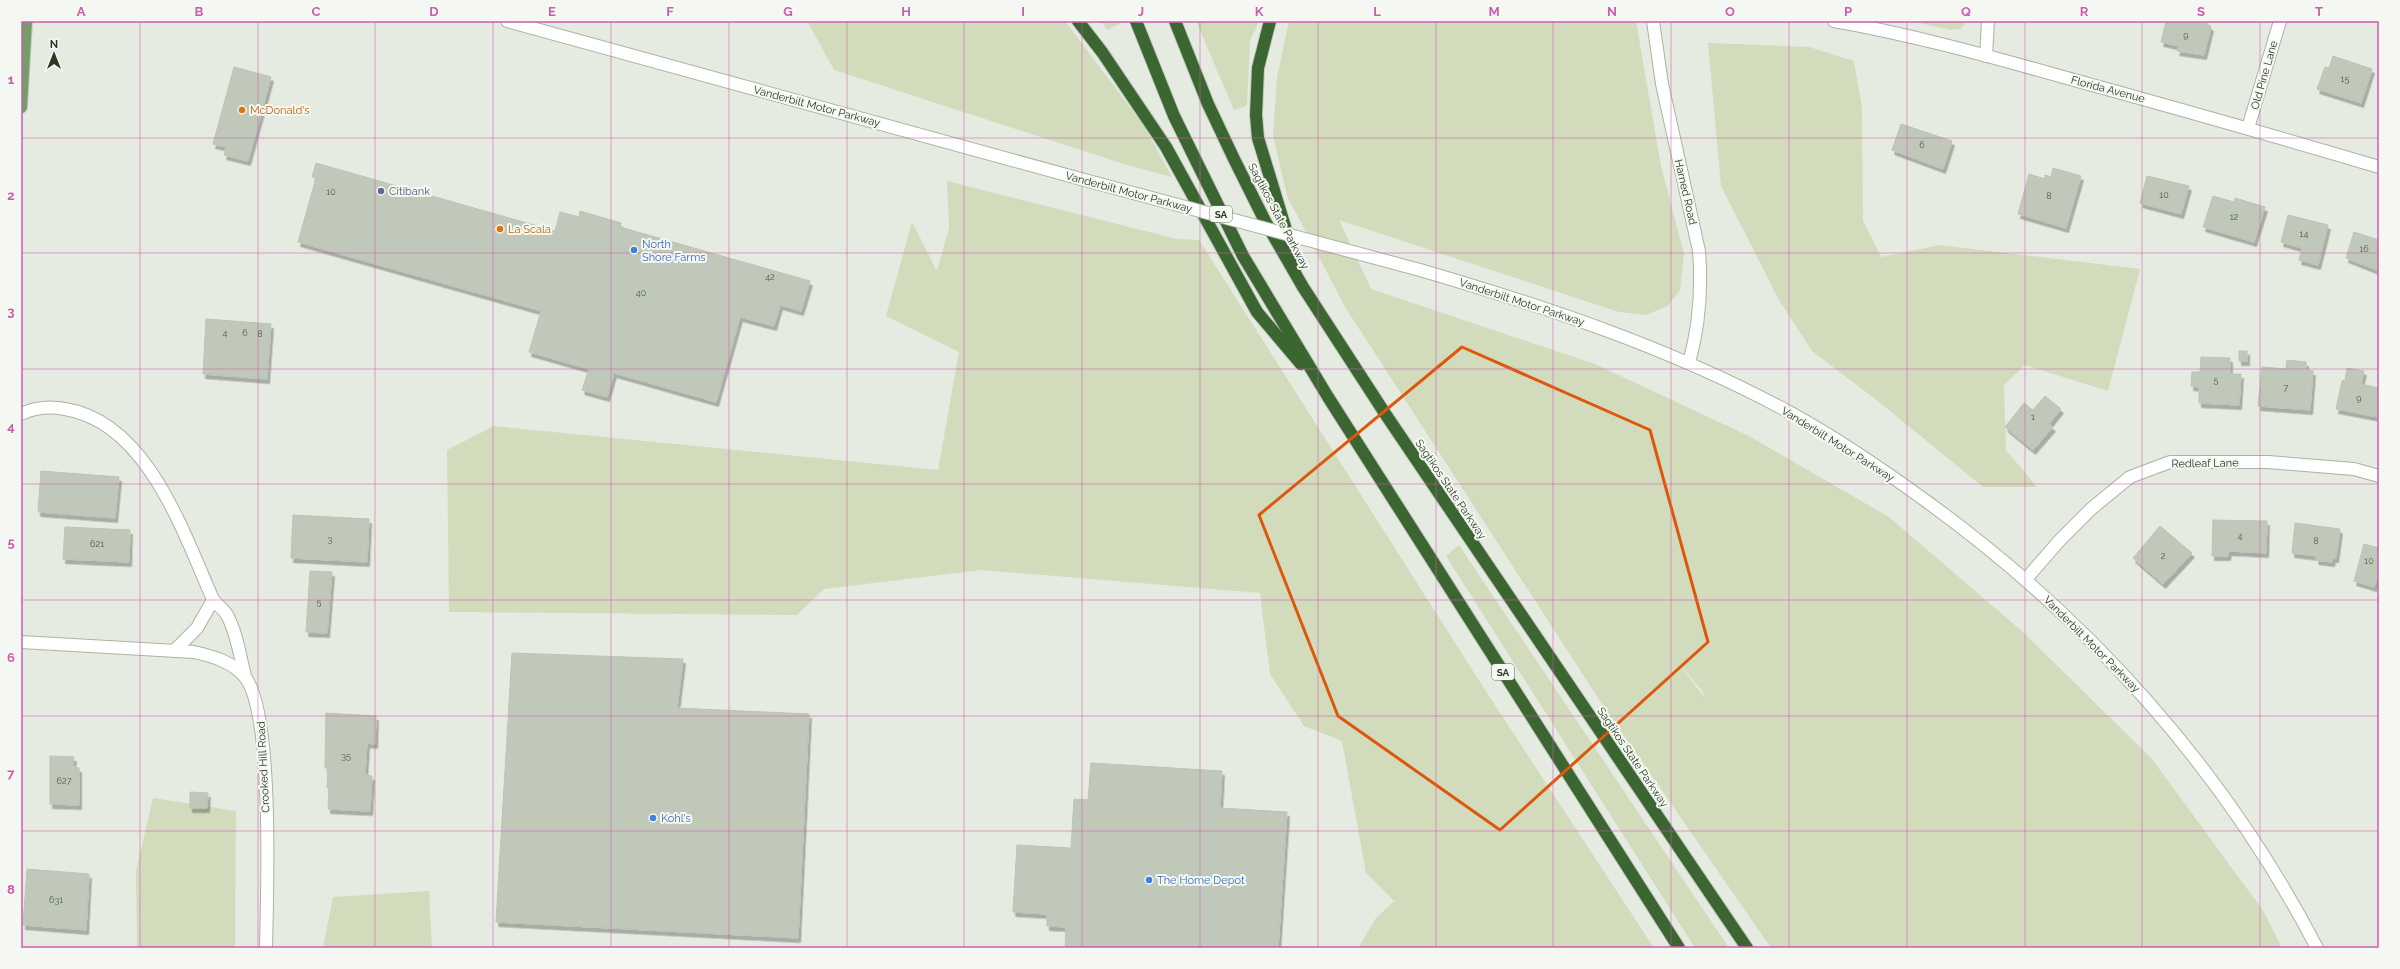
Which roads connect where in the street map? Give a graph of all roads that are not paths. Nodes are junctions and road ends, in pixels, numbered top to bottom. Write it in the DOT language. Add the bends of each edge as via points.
graph roads {
  1 [pos="26,21"];
  2 [pos="507,21"];
  3 [pos="1078,21"];
  4 [pos="1136,21"];
  5 [pos="1175,21"];
  6 [pos="1270,21"];
  7 [pos="1653,21"];
  8 [pos="1834,21"];
  9 [pos="1988,21"];
  10 [pos="2280,21"];
  11 [pos="1986,56"];
  12 [pos="21,107"];
  13 [pos="2248,128"];
  14 [pos="2379,167"];
  15 [pos="1303,287"];
  16 [pos="1689,364"];
  17 [pos="1328,396"];
  18 [pos="21,414"];
  19 [pos="2379,476"];
  20 [pos="2026,579"];
  21 [pos="213,600"];
  22 [pos="21,642"];
  23 [pos="176,650"];
  24 [pos="245,676"];
  25 [pos="266,948"];
  26 [pos="1679,948"];
  27 [pos="1747,948"];
  28 [pos="2317,948"];
  1 -- 12 [label="main road"];
  2 -- 16 [label="main road, Vanderbilt Motor Parkway, bridge" via="1420,270 1539,306 1620,335"];
  3 -- 17 [label="highway" via="1166,147 1257,312"];
  4 -- 17 [label="highway, SA" via="1174,116 1204,181 1243,256"];
  5 -- 15 [label="highway, Sagtikos State Parkway" via="1208,104 1234,159 1265,221"];
  6 -- 15 [label="highway" via="1258,68 1258,138"];
  7 -- 16 [label="main road, Harned Road" via="1662,84 1699,251 1699,308"];
  8 -- 11 [label="main road, Florida Avenue" via="1870,27"];
  9 -- 11 [label="main road"];
  10 -- 13 [label="main road, Old Pine Lane"];
  11 -- 13 [label="main road, Florida Avenue"];
  13 -- 14 [label="main road, Florida Avenue"];
  15 -- 27 [label="highway, Sagtikos State Parkway" via="1386,415"];
  16 -- 20 [label="main road, Vanderbilt Motor Parkway" via="1789,412 1862,456 1959,524"];
  17 -- 26 [label="highway, SA"];
  18 -- 21 [label="main road" via="44,407 74,410 94,418 116,434 145,465 181,524"];
  19 -- 20 [label="main road, Redleaf Lane" via="2354,469 2268,462 2170,462 2130,477 2091,509"];
  20 -- 28 [label="main road, Vanderbilt Motor Parkway" via="2098,647 2176,733 2245,826 2274,870"];
  21 -- 23 [label="main road" via="197,628"];
  21 -- 24 [label="main road" via="224,610 230,622"];
  22 -- 23 [label="main road, Crooked Hill Road"];
  23 -- 24 [label="main road, Crooked Hill Road" via="208,655"];
  24 -- 25 [label="main road, Crooked Hill Road" via="254,694 263,736"];
}
